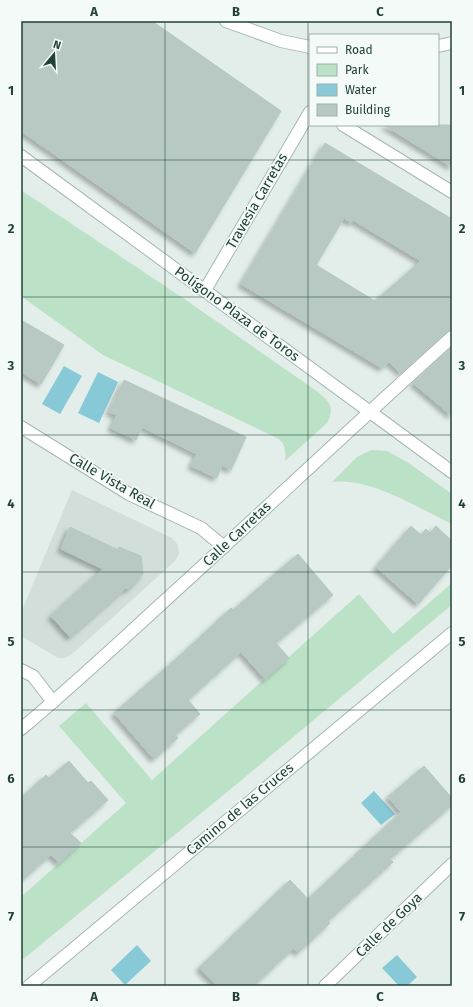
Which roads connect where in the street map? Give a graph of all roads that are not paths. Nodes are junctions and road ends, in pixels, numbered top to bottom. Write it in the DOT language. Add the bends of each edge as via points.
graph roads {
  1 [pos="226,21"];
  2 [pos="452,43"];
  3 [pos="439,46"];
  4 [pos="309,47"];
  5 [pos="309,114"];
  6 [pos="345,126"];
  7 [pos="21,156"];
  8 [pos="452,192"];
  9 [pos="205,290"];
  10 [pos="452,337"];
  11 [pos="370,411"];
  12 [pos="21,427"];
  13 [pos="452,472"];
  14 [pos="224,547"];
  15 [pos="452,633"];
  16 [pos="21,670"];
  17 [pos="53,702"];
  18 [pos="21,729"];
  19 [pos="452,864"];
  20 [pos="29,986"];
  21 [pos="325,986"];
  1 -- 4 [label="street" via="282,41"];
  2 -- 3 [label="street"];
  5 -- 9 [label="street, Travesía Carretas"];
  6 -- 8 [label="street"];
  7 -- 9 [label="street, Polígono Plaza de Toros"];
  9 -- 11 [label="street, Polígono Plaza de Toros"];
  10 -- 11 [label="street, Calle Carretas"];
  11 -- 13 [label="street, Polígono Plaza de Toros"];
  11 -- 14 [label="street, Calle Carretas"];
  12 -- 14 [label="street, Calle Vista Real" via="129,494 201,528"];
  14 -- 17 [label="street, Calle Carretas"];
  15 -- 20 [label="street, Camino de las Cruces"];
  16 -- 17 [label="street" via="32,676"];
  17 -- 18 [label="street, Calle Carretas"];
  19 -- 21 [label="street, Calle de Goya"];
}
